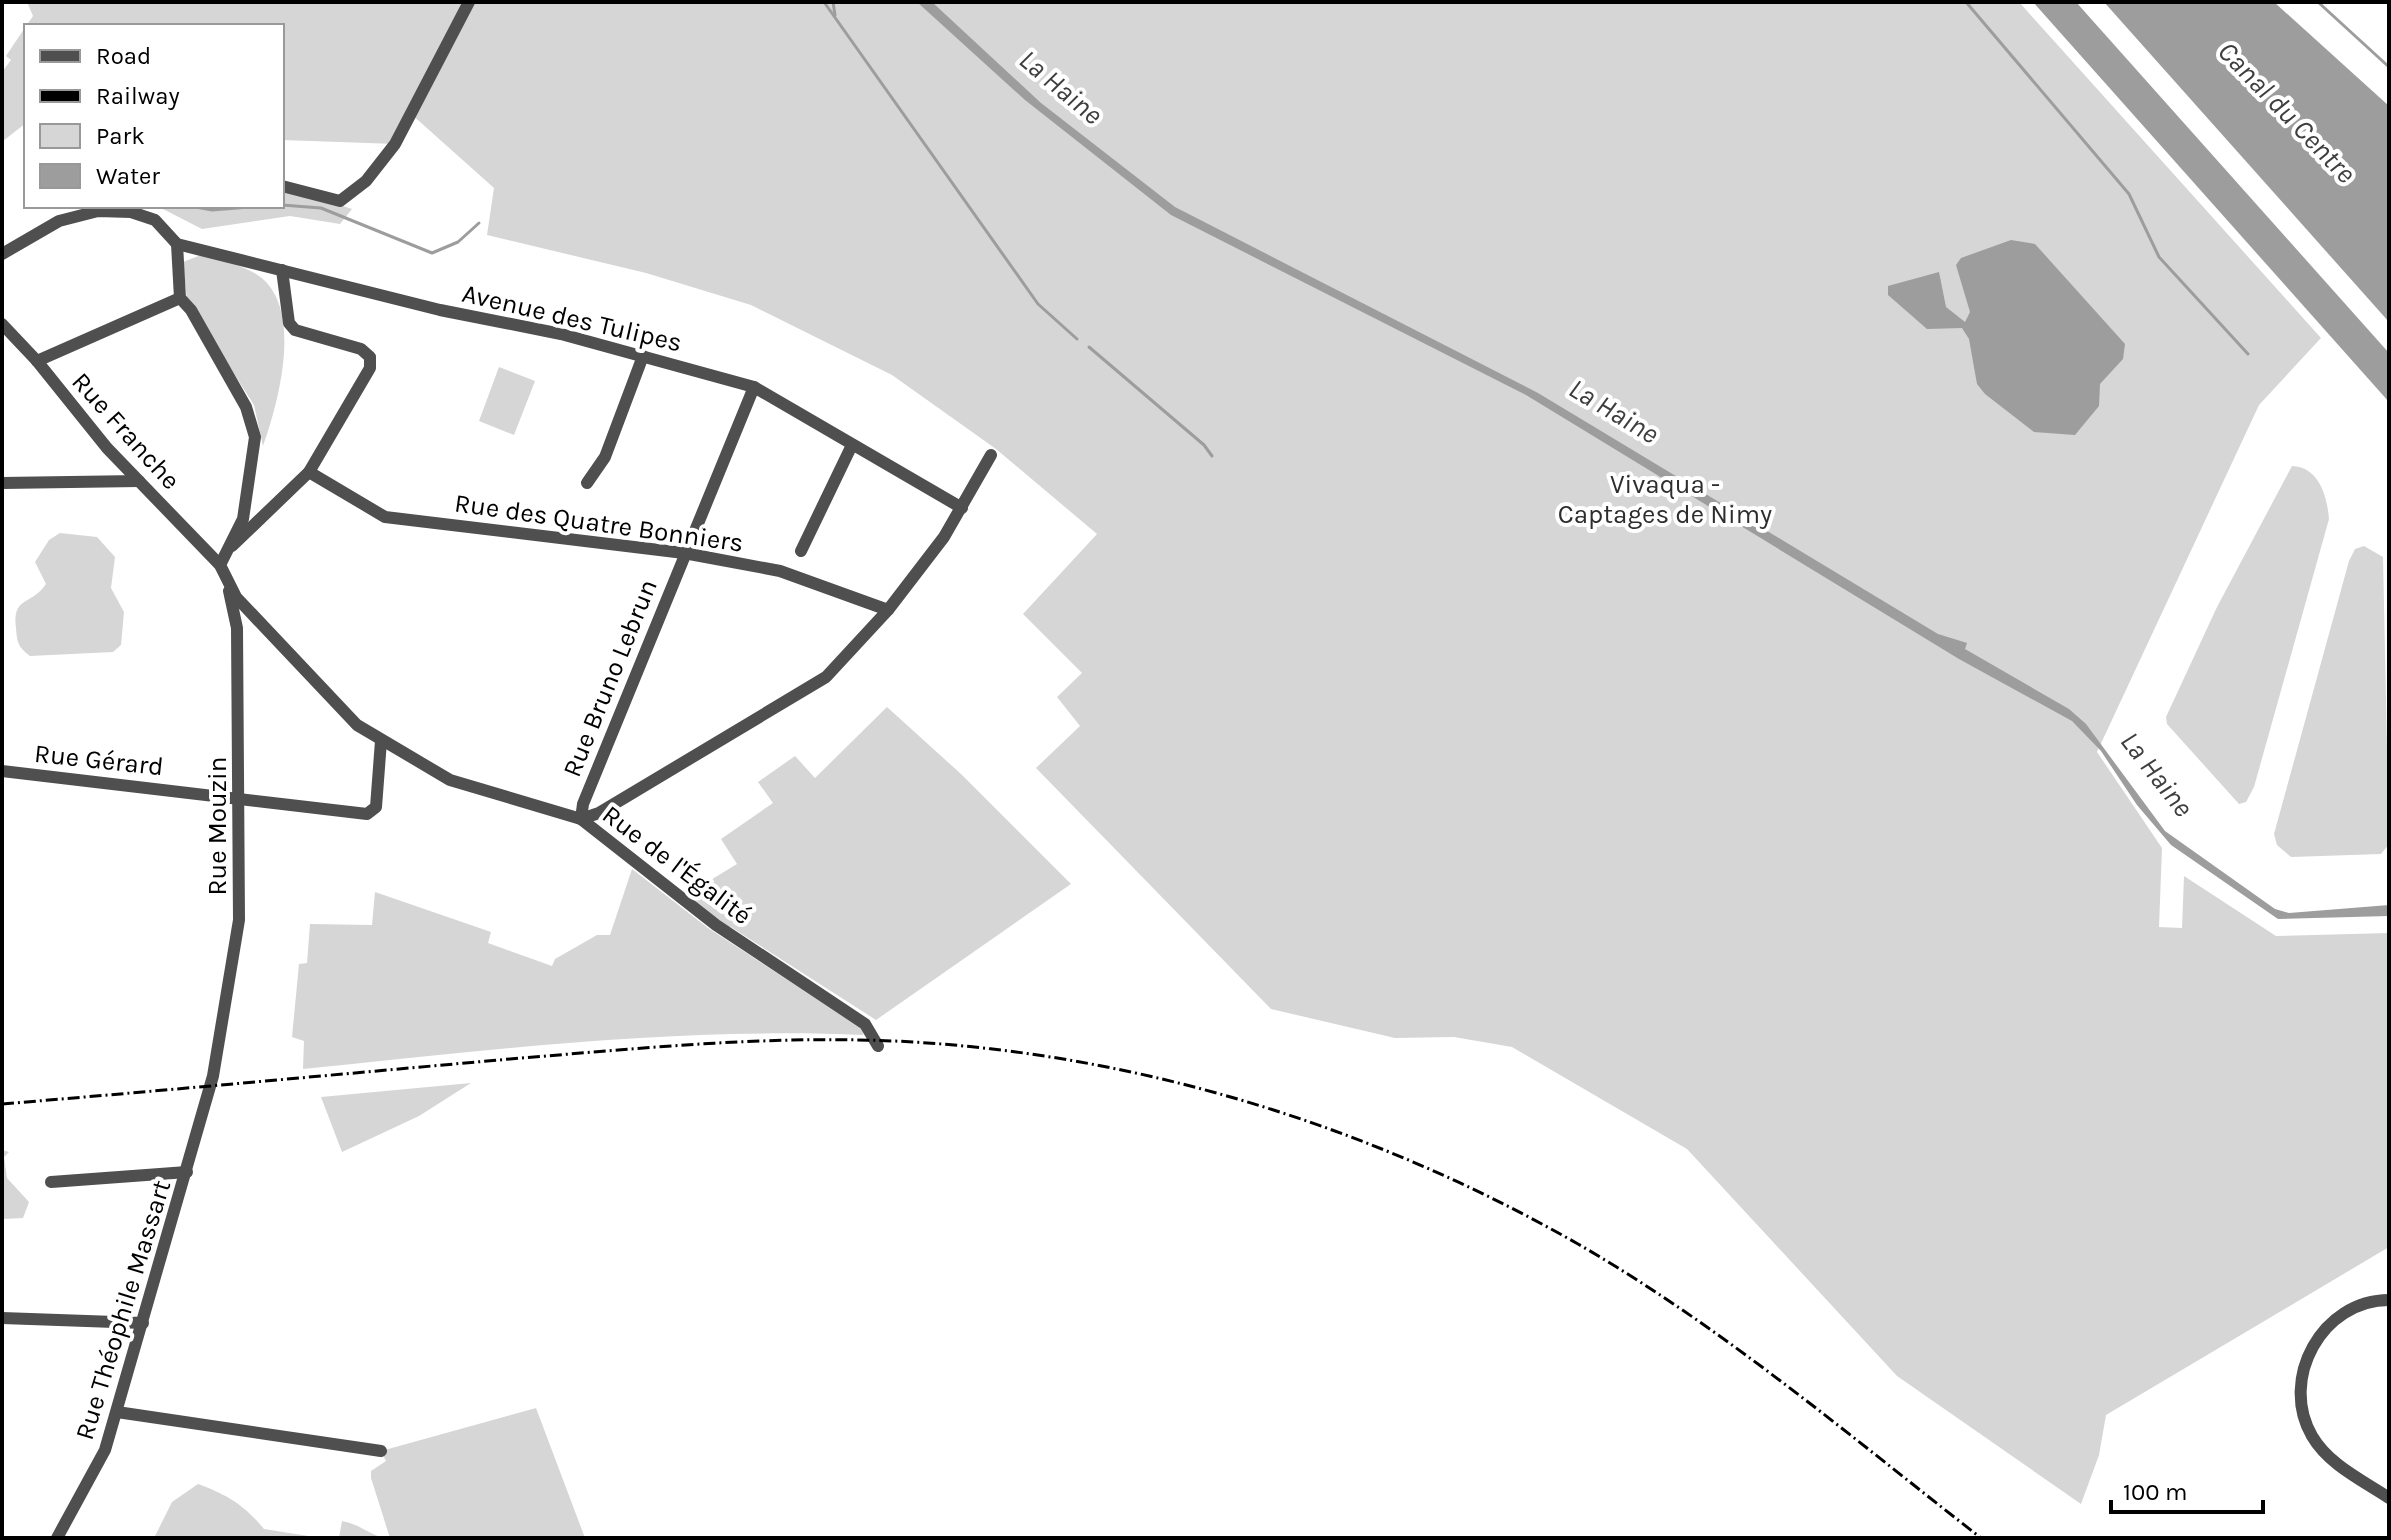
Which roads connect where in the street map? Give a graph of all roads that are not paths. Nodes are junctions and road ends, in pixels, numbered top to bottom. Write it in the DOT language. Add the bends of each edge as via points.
graph roads {
  1 [pos="469,2"];
  2 [pos="284,186"];
  3 [pos="161,208"];
  4 [pos="155,220"];
  5 [pos="177,244"];
  6 [pos="2,254"];
  7 [pos="282,270"];
  8 [pos="180,298"];
  9 [pos="2,324"];
  10 [pos="643,356"];
  11 [pos="37,361"];
  12 [pos="754,387"];
  13 [pos="852,445"];
  14 [pos="991,455"];
  15 [pos="309,472"];
  16 [pos="139,481"];
  17 [pos="2,483"];
  18 [pos="587,483"];
  19 [pos="962,508"];
  20 [pos="232,546"];
  21 [pos="801,551"];
  22 [pos="684,553"];
  23 [pos="220,565"];
  24 [pos="888,610"];
  25 [pos="381,741"];
  26 [pos="2,771"];
  27 [pos="239,797"];
  28 [pos="581,819"];
  29 [pos="878,1046"];
  30 [pos="211,1086"];
  31 [pos="187,1172"];
  32 [pos="51,1182"];
  33 [pos="2389,1300"];
  34 [pos="2,1318"];
  35 [pos="143,1323"];
  36 [pos="117,1412"];
  37 [pos="381,1451"];
  38 [pos="2389,1498"];
  39 [pos="57,1538"];
  1 -- 2 [label="street" via="395,144 366,181 340,201"];
  3 -- 4 [label="street"];
  4 -- 5 [label="street"];
  4 -- 6 [label="street" via="131,212 85,212"];
  5 -- 7 [label="street, Avenue des Tulipes"];
  5 -- 8 [label="street"];
  7 -- 10 [label="street, Avenue des Tulipes"];
  7 -- 15 [label="street" via="289,323 295,330 361,349 370,357 368,373"];
  8 -- 11 [label="street"];
  8 -- 20 [label="street" via="246,407 255,437 243,519"];
  9 -- 11 [label="street, Rue Franche"];
  10 -- 12 [label="street, Avenue des Tulipes"];
  10 -- 18 [label="street" via="605,457"];
  11 -- 16 [label="street, Rue Franche"];
  12 -- 13 [label="street, Avenue des Tulipes"];
  12 -- 22 [label="street, Rue Bruno Lebrun"];
  13 -- 19 [label="street, Avenue des Tulipes"];
  13 -- 21 [label="street"];
  14 -- 19 [label="street"];
  15 -- 20 [label="street"];
  15 -- 22 [label="street, Rue des Quatre Bonniers" via="385,517"];
  16 -- 17 [label="street"];
  16 -- 23 [label="street, Rue Franche"];
  19 -- 24 [label="street"];
  20 -- 23 [label="street"];
  22 -- 24 [label="street, Rue des Quatre Bonniers" via="793,573"];
  22 -- 28 [label="street, Rue Bruno Lebrun"];
  23 -- 25 [label="street, Rue de l'Égalité" via="236,597 332,702"];
  23 -- 27 [label="street, Rue Mouzin" via="237,628"];
  24 -- 28 [label="street" via="826,677"];
  25 -- 27 [label="street, Rue Gérard" via="376,807 371,813"];
  25 -- 28 [label="street, Rue de l'Égalité" via="450,780"];
  26 -- 27 [label="street, Rue Gérard"];
  27 -- 30 [label="street, Rue Mouzin" via="239,920"];
  28 -- 29 [label="street, Rue de l'Égalité" via="716,925 865,1024"];
  30 -- 31 [label="street, Rue Théophile Massart"];
  31 -- 32 [label="street"];
  31 -- 35 [label="street, Rue Théophile Massart"];
  33 -- 38 [label="street" via="2356,1307 2331,1323 2308,1353 2300,1386 2307,1424 2319,1446 2331,1460"];
  34 -- 35 [label="street"];
  35 -- 36 [label="street, Rue Théophile Massart"];
  36 -- 37 [label="street"];
  36 -- 39 [label="street, Rue Théophile Massart" via="96,1472"];
}
